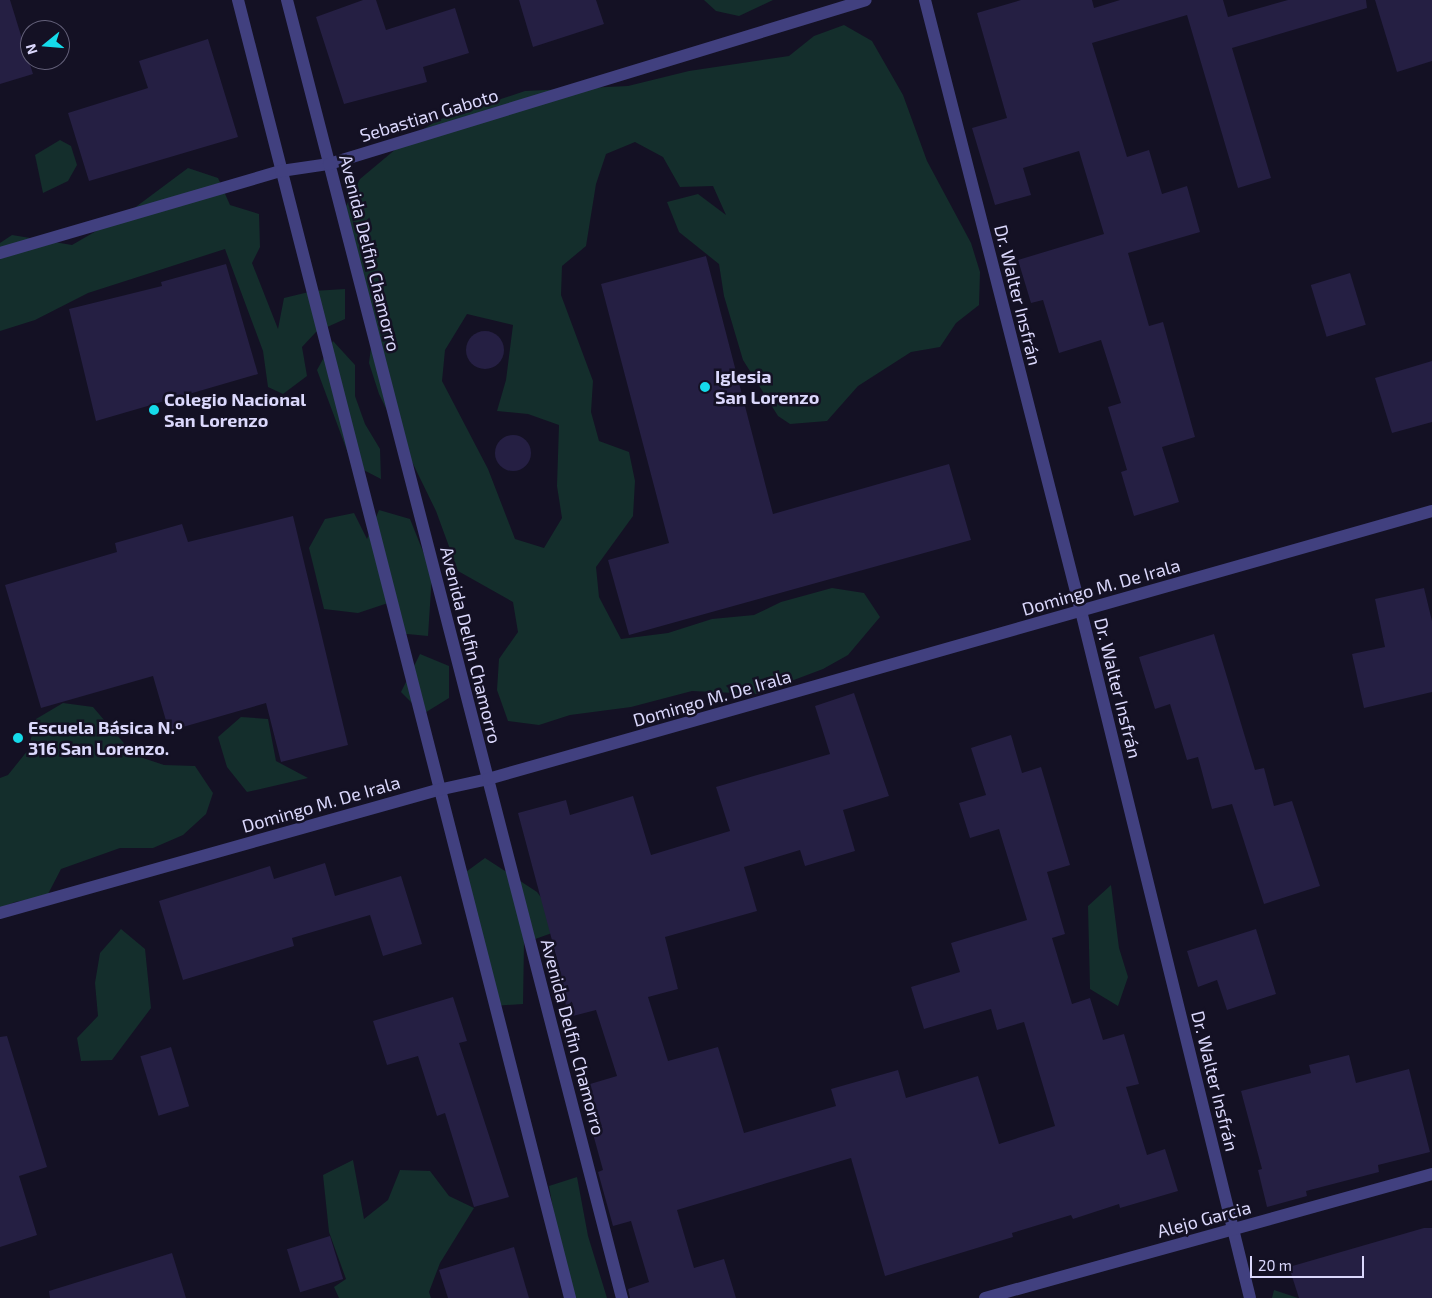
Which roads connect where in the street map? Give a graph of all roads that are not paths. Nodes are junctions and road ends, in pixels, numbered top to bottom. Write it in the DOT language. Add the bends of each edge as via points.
graph roads {
  1 [pos="238,0"];
  2 [pos="287,0"];
  3 [pos="866,0"];
  4 [pos="925,0"];
  5 [pos="329,164"];
  6 [pos="282,171"];
  7 [pos="0,253"];
  8 [pos="1432,511"];
  9 [pos="1081,611"];
  10 [pos="488,779"];
  11 [pos="438,790"];
  12 [pos="0,913"];
  13 [pos="1432,1174"];
  14 [pos="1234,1229"];
  15 [pos="570,1298"];
  16 [pos="622,1298"];
  17 [pos="985,1298"];
  18 [pos="1250,1298"];
  1 -- 6 [label="street"];
  2 -- 5 [label="street, Avenida Delfin Chamorro"];
  3 -- 5 [label="street, Sebastian Gaboto"];
  4 -- 9 [label="street, Dr. Walter Insfrán"];
  5 -- 6 [label="street, Sebastian Gaboto"];
  5 -- 10 [label="street, Avenida Delfin Chamorro"];
  6 -- 7 [label="street, Sebastian Gaboto"];
  6 -- 11 [label="street"];
  8 -- 9 [label="street, Domingo M. De Irala"];
  9 -- 10 [label="street, Domingo M. De Irala"];
  9 -- 14 [label="street, Dr. Walter Insfrán"];
  10 -- 11 [label="street, Domingo M. De Irala"];
  10 -- 16 [label="street, Avenida Delfin Chamorro"];
  11 -- 12 [label="street, Domingo M. De Irala"];
  11 -- 15 [label="street"];
  13 -- 14 [label="street, Alejo Garcia"];
  14 -- 17 [label="street, Alejo Garcia"];
  14 -- 18 [label="street, Dr. Walter Insfrán"];
}
